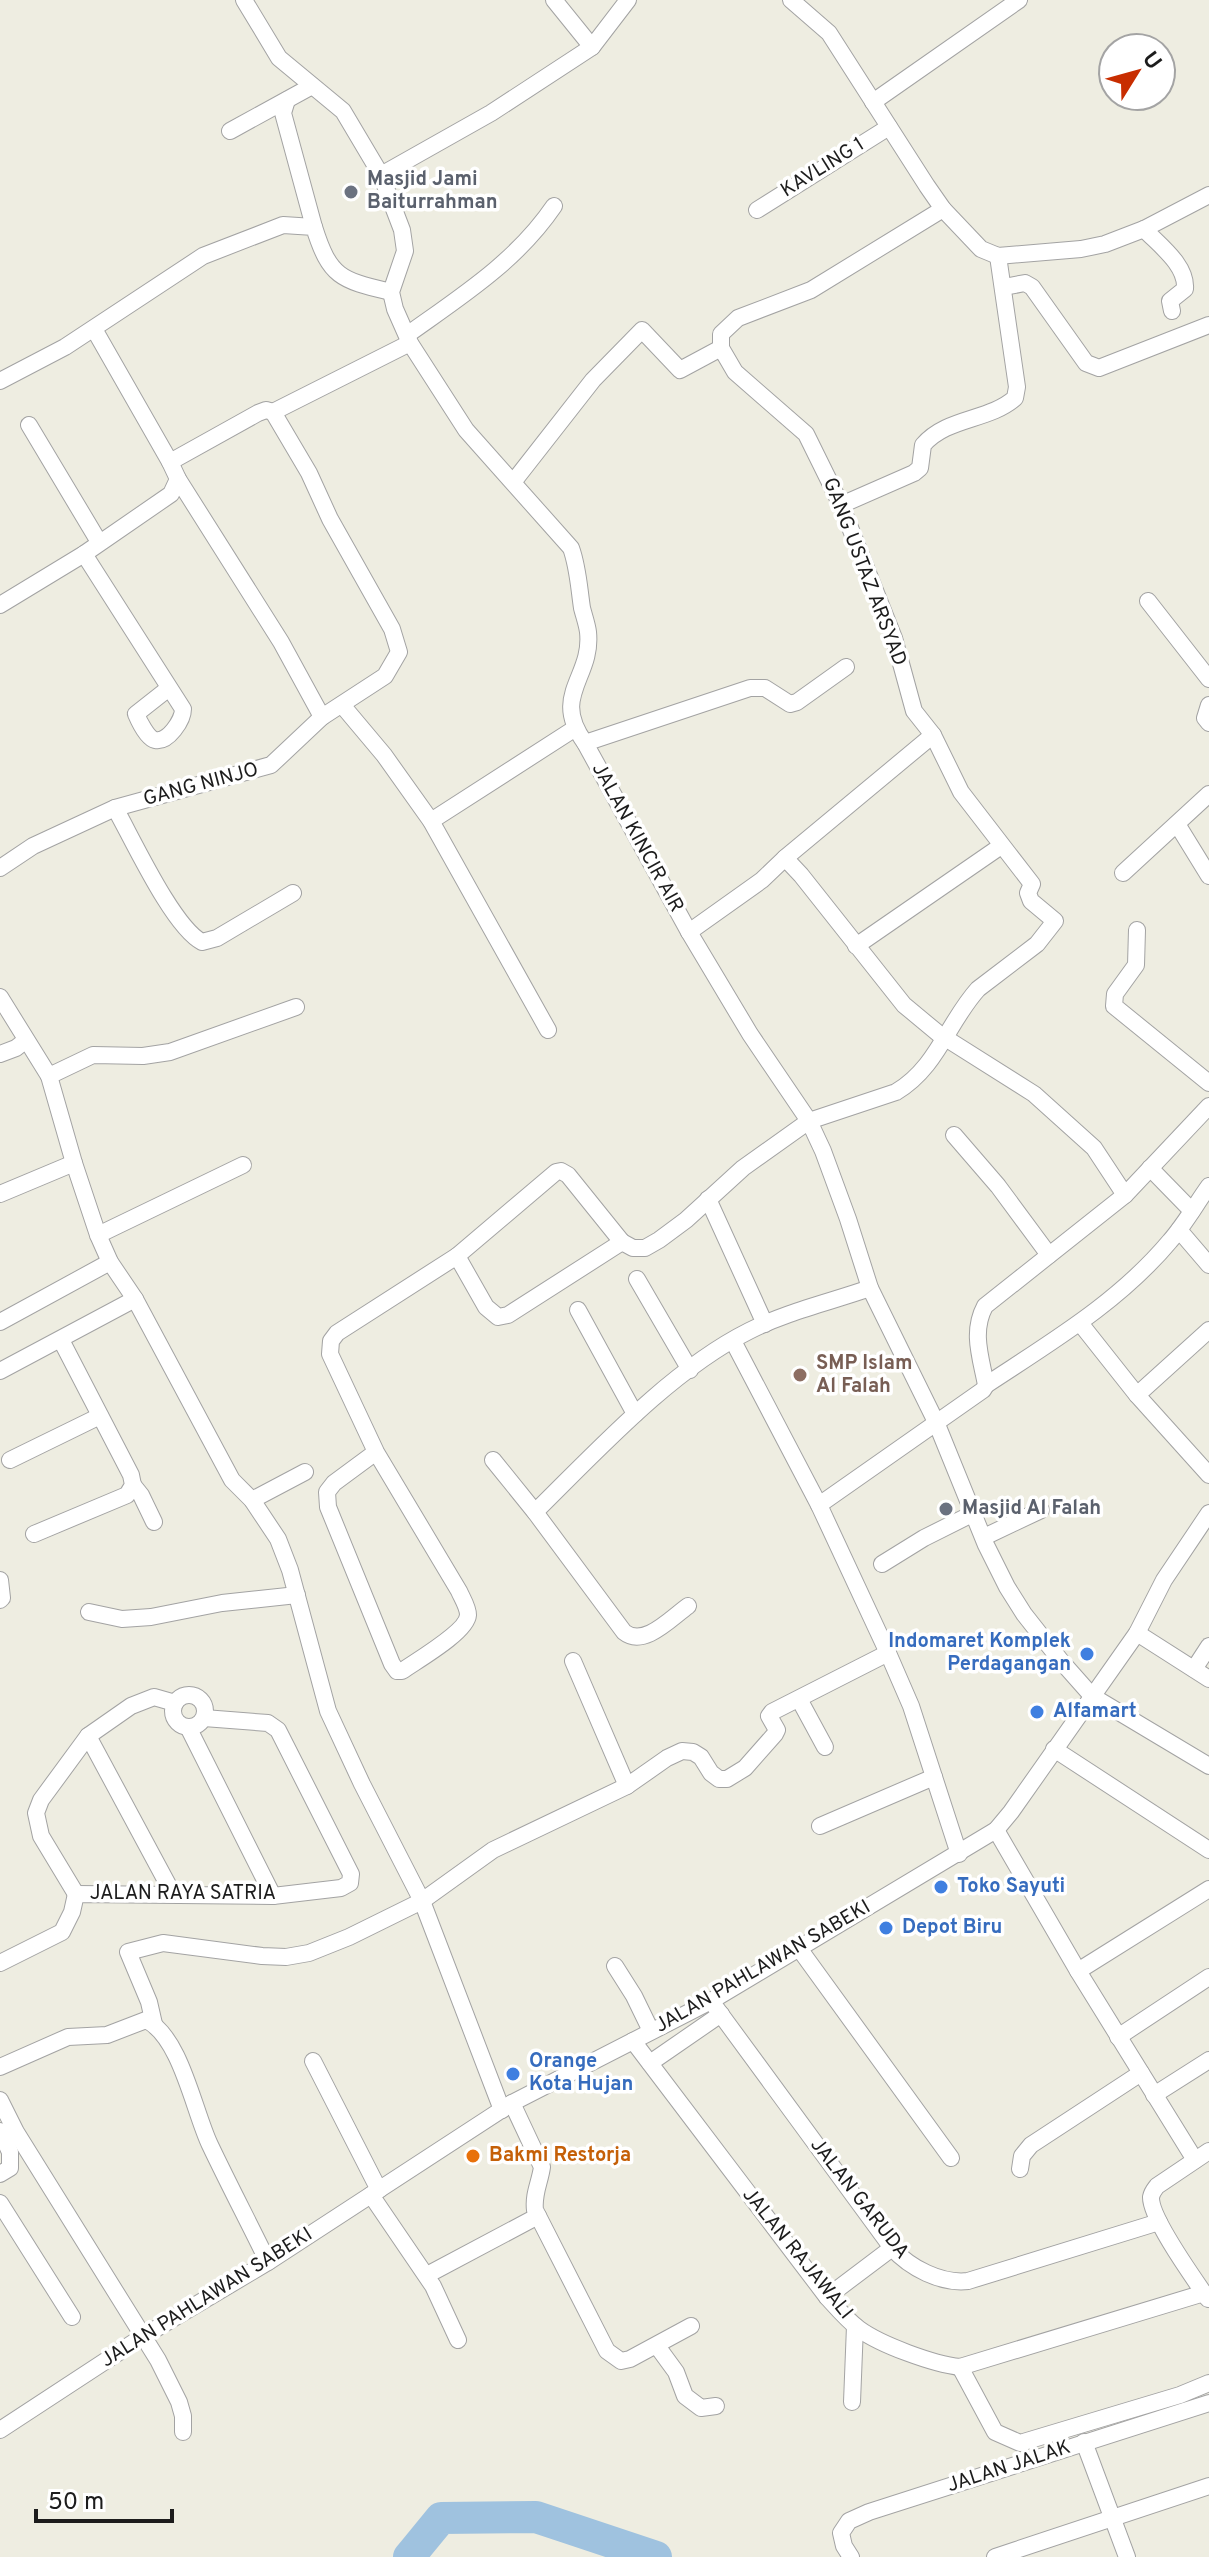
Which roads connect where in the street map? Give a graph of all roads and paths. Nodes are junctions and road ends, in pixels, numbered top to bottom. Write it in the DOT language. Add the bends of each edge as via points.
graph roads {
  1 [pos="244,0"];
  2 [pos="554,0"];
  3 [pos="628,0"];
  4 [pos="791,0"];
  5 [pos="1019,0"];
  6 [pos="592,47"];
  7 [pos="312,86"];
  8 [pos="287,100"];
  9 [pos="873,102"];
  10 [pos="889,127"];
  11 [pos="230,131"];
  12 [pos="381,175"];
  13 [pos="1209,195"];
  14 [pos="554,206"];
  15 [pos="943,209"];
  16 [pos="757,210"];
  17 [pos="314,227"];
  18 [pos="1144,229"];
  19 [pos="998,256"];
  20 [pos="1004,287"];
  21 [pos="391,292"];
  22 [pos="1172,311"];
  23 [pos="1209,325"];
  24 [pos="94,329"];
  25 [pos="408,339"];
  26 [pos="721,348"];
  27 [pos="0,381"];
  28 [pos="273,412"];
  29 [pos="29,425"];
  30 [pos="170,462"];
  31 [pos="178,479"];
  32 [pos="514,481"];
  33 [pos="841,505"];
  34 [pos="99,542"];
  35 [pos="84,554"];
  36 [pos="1148,601"];
  37 [pos="0,605"];
  38 [pos="846,667"];
  39 [pos="1209,679"];
  40 [pos="169,688"];
  41 [pos="342,705"];
  42 [pos="1209,705"];
  43 [pos="322,717"];
  44 [pos="1209,723"];
  45 [pos="574,729"];
  46 [pos="933,735"];
  47 [pos="585,743"];
  48 [pos="1209,794"];
  49 [pos="115,808"];
  50 [pos="431,821"];
  51 [pos="1177,824"];
  52 [pos="1001,846"];
  53 [pos="785,858"];
  54 [pos="0,868"];
  55 [pos="1123,873"];
  56 [pos="1209,876"];
  57 [pos="293,893"];
  58 [pos="1137,930"];
  59 [pos="689,932"];
  60 [pos="856,946"];
  61 [pos="0,997"];
  62 [pos="296,1007"];
  63 [pos="548,1030"];
  64 [pos="945,1038"];
  65 [pos="26,1040"];
  66 [pos="0,1054"];
  67 [pos="49,1076"];
  68 [pos="1209,1083"];
  69 [pos="1209,1106"];
  70 [pos="809,1121"];
  71 [pos="954,1135"];
  72 [pos="74,1163"];
  73 [pos="243,1165"];
  74 [pos="1150,1168"];
  75 [pos="1209,1186"];
  76 [pos="0,1194"];
  77 [pos="1125,1195"];
  78 [pos="708,1199"];
  79 [pos="1192,1211"];
  80 [pos="1179,1230"];
  81 [pos="98,1235"];
  82 [pos="622,1242"];
  83 [pos="1049,1255"];
  84 [pos="457,1256"];
  85 [pos="110,1262"];
  86 [pos="1209,1265"];
  87 [pos="637,1279"];
  88 [pos="870,1288"];
  89 [pos="135,1299"];
  90 [pos="578,1310"];
  91 [pos="0,1322"];
  92 [pos="1080,1323"];
  93 [pos="765,1324"];
  94 [pos="1209,1330"];
  95 [pos="61,1340"];
  96 [pos="733,1341"];
  97 [pos="690,1370"];
  98 [pos="0,1371"];
  99 [pos="986,1385"];
  100 [pos="1137,1395"];
  101 [pos="635,1414"];
  102 [pos="100,1416"];
  103 [pos="936,1422"];
  104 [pos="376,1452"];
  105 [pos="10,1460"];
  106 [pos="493,1460"];
  107 [pos="1208,1471"];
  108 [pos="305,1472"];
  109 [pos="133,1485"];
  110 [pos="252,1500"];
  111 [pos="819,1505"];
  112 [pos="1041,1510"];
  113 [pos="535,1512"];
  114 [pos="974,1513"];
  115 [pos="1209,1513"];
  116 [pos="154,1522"];
  117 [pos="34,1534"];
  118 [pos="984,1537"];
  119 [pos="882,1564"];
  120 [pos="0,1580"];
  121 [pos="297,1595"];
  122 [pos="0,1600"];
  123 [pos="688,1606"];
  124 [pos="89,1612"];
  125 [pos="1137,1633"];
  126 [pos="1209,1646"];
  127 [pos="888,1653"];
  128 [pos="573,1661"];
  129 [pos="1194,1669"];
  130 [pos="1209,1679"];
  131 [pos="1092,1696"];
  132 [pos="799,1699"];
  133 [pos="175,1703"];
  134 [pos="204,1718"];
  135 [pos="188,1727"];
  136 [pos="88,1736"];
  137 [pos="825,1747"];
  138 [pos="1054,1749"];
  139 [pos="1209,1766"];
  140 [pos="934,1777"];
  141 [pos="627,1786"];
  142 [pos="820,1826"];
  143 [pos="996,1830"];
  144 [pos="1209,1850"];
  145 [pos="959,1854"];
  146 [pos="1209,1889"];
  147 [pos="76,1894"];
  148 [pos="173,1894"];
  149 [pos="273,1896"];
  150 [pos="422,1901"];
  151 [pos="798,1947"];
  152 [pos="0,1963"];
  153 [pos="615,1966"];
  154 [pos="1078,1971"];
  155 [pos="1209,1977"];
  156 [pos="716,2007"];
  157 [pos="154,2024"];
  158 [pos="651,2031"];
  159 [pos="1118,2037"];
  160 [pos="633,2041"];
  161 [pos="1209,2060"];
  162 [pos="313,2061"];
  163 [pos="650,2063"];
  164 [pos="0,2067"];
  165 [pos="1141,2073"];
  166 [pos="1154,2095"];
  167 [pos="0,2100"];
  168 [pos="507,2106"];
  169 [pos="0,2131"];
  170 [pos="11,2148"];
  171 [pos="1202,2156"];
  172 [pos="951,2158"];
  173 [pos="1020,2169"];
  174 [pos="0,2174"];
  175 [pos="375,2192"];
  176 [pos="0,2203"];
  177 [pos="538,2216"];
  178 [pos="1159,2222"];
  179 [pos="892,2248"];
  180 [pos="268,2262"];
  181 [pos="427,2275"];
  182 [pos="827,2297"];
  183 [pos="1206,2297"];
  184 [pos="72,2317"];
  185 [pos="691,2326"];
  186 [pos="855,2326"];
  187 [pos="142,2337"];
  188 [pos="458,2340"];
  189 [pos="657,2346"];
  190 [pos="960,2367"];
  191 [pos="1209,2383"];
  192 [pos="852,2402"];
  193 [pos="1209,2403"];
  194 [pos="716,2406"];
  195 [pos="0,2430"];
  196 [pos="183,2432"];
  197 [pos="1084,2442"];
  198 [pos="1209,2486"];
  199 [pos="1114,2519"];
  200 [pos="851,2557"];
  201 [pos="995,2557"];
  202 [pos="1127,2557"];
  1 -- 7 [label="street" via="279,58"];
  2 -- 6 [label="street"];
  3 -- 6 [label="street"];
  4 -- 9 [label="street" via="829,33"];
  5 -- 9 [label="street"];
  6 -- 12 [label="street" via="491,113"];
  7 -- 8 [label="street"];
  7 -- 12 [label="street" via="343,111"];
  8 -- 11 [label="street"];
  8 -- 17 [label="street" via="283,113"];
  9 -- 10 [label="street"];
  10 -- 15 [label="street"];
  10 -- 16 [label="street, KAVLING 1"];
  12 -- 21 [label="street" via="405,251"];
  13 -- 18 [label="street"];
  14 -- 25 [label="street" via="496,271"];
  15 -- 19 [label="street" via="981,249"];
  15 -- 26 [label="street" via="811,290 738,318 721,334"];
  17 -- 21 [label="street" via="334,272"];
  17 -- 24 [label="street" via="283,225 203,256"];
  18 -- 19 [label="street" via="1092,247"];
  18 -- 22 [label="street" via="1185,277 1185,289 1170,301"];
  19 -- 20 [label="street"];
  20 -- 23 [label="street" via="1032,287 1086,363 1099,368"];
  20 -- 33 [label="street" via="1015,398 945,427 923,445 920,468 914,473"];
  21 -- 25 [label="street"];
  24 -- 27 [label="street"];
  24 -- 30 [label="street"];
  25 -- 28 [label="street"];
  25 -- 32 [label="street" via="466,430"];
  26 -- 32 [label="street" via="680,370 642,330 593,380"];
  26 -- 33 [label="street, GANG USTAZ ARSYAD" via="735,372 806,434"];
  28 -- 30 [label="street" via="258,413"];
  28 -- 41 [label="street, GANG NINJO" via="392,629 399,652 385,676"];
  29 -- 34 [label="street"];
  30 -- 31 [label="street"];
  31 -- 34 [label="street" via="171,494"];
  31 -- 43 [label="street"];
  32 -- 45 [label="street" via="571,548 576,563 588,633 586,658 571,698"];
  33 -- 46 [label="street, GANG USTAZ ARSYAD" via="894,638 914,711"];
  34 -- 35 [label="street"];
  35 -- 37 [label="street"];
  35 -- 40 [label="street"];
  36 -- 39 [label="street"];
  38 -- 47 [label="street" via="797,702 790,704 765,688 750,688"];
  41 -- 43 [label="street, GANG NINJO"];
  41 -- 50 [label="street"];
  42 -- 44 [label="street"];
  43 -- 49 [label="street, GANG NINJO" via="271,765"];
  45 -- 47 [label="street, JALAN KINCIR AIR"];
  45 -- 50 [label="street"];
  46 -- 52 [label="street, GANG USTAZ ARSYAD" via="958,788"];
  46 -- 53 [label="street"];
  47 -- 59 [label="street, JALAN KINCIR AIR"];
  48 -- 51 [label="street"];
  49 -- 54 [label="street, GANG NINJO" via="33,846"];
  49 -- 57 [label="street" via="162,894 192,937 202,942"];
  50 -- 63 [label="street"];
  51 -- 55 [label="street"];
  51 -- 56 [label="street"];
  52 -- 60 [label="street"];
  52 -- 64 [label="street, GANG USTAZ ARSYAD" via="1032,884 1031,901 1054,918 1054,925 978,989"];
  53 -- 59 [label="street"];
  53 -- 60 [label="street"];
  58 -- 68 [label="street" via="1136,965 1115,994 1114,1006"];
  59 -- 70 [label="street, JALAN KINCIR AIR"];
  60 -- 64 [label="street" via="904,1005"];
  61 -- 65 [label="street"];
  62 -- 67 [label="street" via="170,1052 93,1055"];
  64 -- 70 [label="street" via="908,1085"];
  64 -- 77 [label="street" via="1034,1094 1094,1148"];
  65 -- 66 [label="street"];
  65 -- 67 [label="street"];
  67 -- 72 [label="street"];
  69 -- 74 [label="street"];
  70 -- 78 [label="street"];
  70 -- 88 [label="street, JALAN KINCIR AIR"];
  71 -- 83 [label="street"];
  72 -- 76 [label="street"];
  72 -- 81 [label="street"];
  73 -- 81 [label="street"];
  74 -- 77 [label="street"];
  74 -- 79 [label="street"];
  75 -- 79 [label="street"];
  77 -- 83 [label="street"];
  78 -- 82 [label="street" via="645,1248"];
  78 -- 93 [label="street"];
  79 -- 80 [label="street"];
  80 -- 86 [label="street"];
  80 -- 92 [label="street" via="1115,1297"];
  81 -- 85 [label="street"];
  82 -- 84 [label="street" via="498,1317 486,1307"];
  82 -- 84 [label="street" via="561,1171"];
  83 -- 99 [label="street" via="985,1306 978,1319"];
  84 -- 104 [label="street" via="331,1341 330,1354"];
  85 -- 89 [label="street"];
  85 -- 91 [label="street"];
  87 -- 97 [label="street"];
  88 -- 93 [label="street"];
  88 -- 103 [label="street, JALAN KINCIR AIR"];
  89 -- 95 [label="street"];
  89 -- 110 [label="street" via="232,1480"];
  90 -- 101 [label="street"];
  92 -- 99 [label="street"];
  92 -- 100 [label="street"];
  93 -- 96 [label="street"];
  94 -- 100 [label="street"];
  95 -- 98 [label="street"];
  95 -- 102 [label="street"];
  96 -- 97 [label="street"];
  96 -- 111 [label="street"];
  97 -- 101 [label="street"];
  99 -- 103 [label="street"];
  100 -- 107 [label="street"];
  101 -- 113 [label="street"];
  102 -- 105 [label="street"];
  102 -- 109 [label="street"];
  103 -- 111 [label="street"];
  103 -- 114 [label="street, JALAN KINCIR AIR"];
  104 -- 104 [label="street" via="334,1483 327,1492 328,1507 392,1664 402,1671 459,1631 468,1612"];
  106 -- 113 [label="street"];
  108 -- 110 [label="street"];
  109 -- 116 [label="street"];
  109 -- 117 [label="street" via="127,1495"];
  110 -- 121 [label="street" via="278,1539"];
  111 -- 127 [label="street"];
  112 -- 118 [label="street"];
  113 -- 123 [label="street" via="631,1638 653,1632"];
  114 -- 118 [label="street, JALAN KINCIR AIR"];
  114 -- 119 [label="street"];
  115 -- 125 [label="street, JALAN PAHLAWAN SABEKI" via="1164,1580"];
  118 -- 131 [label="street, JALAN KINCIR AIR" via="1024,1614"];
  120 -- 122 [label="street"];
  121 -- 124 [label="street" via="151,1617 122,1619"];
  121 -- 150 [label="street" via="328,1711"];
  125 -- 129 [label="street"];
  125 -- 131 [label="street, JALAN PAHLAWAN SABEKI"];
  126 -- 129 [label="street"];
  127 -- 132 [label="street"];
  127 -- 140 [label="street"];
  128 -- 141 [label="street"];
  129 -- 130 [label="street"];
  131 -- 138 [label="street, JALAN PAHLAWAN SABEKI"];
  131 -- 139 [label="street, JALAN KINCIR AIR"];
  132 -- 137 [label="street"];
  132 -- 141 [label="street" via="772,1712 775,1734 745,1768 727,1779 711,1773 693,1752 682,1751"];
  133 -- 134 [label="street" via="184,1695 197,1696 205,1706"];
  133 -- 135 [label="street" via="177,1721"];
  133 -- 136 [label="street" via="154,1697"];
  134 -- 135 [label="street"];
  134 -- 149 [label="street, JALAN RAYA SATRIA" via="268,1723 278,1730 351,1874 350,1883 341,1888"];
  135 -- 149 [label="street"];
  136 -- 147 [label="street" via="36,1813 41,1836"];
  136 -- 148 [label="street"];
  138 -- 143 [label="street, JALAN PAHLAWAN SABEKI"];
  138 -- 144 [label="street"];
  140 -- 142 [label="street"];
  140 -- 145 [label="street"];
  141 -- 150 [label="street" via="493,1850"];
  143 -- 145 [label="street, JALAN PAHLAWAN SABEKI"];
  143 -- 154 [label="street"];
  145 -- 151 [label="street, JALAN PAHLAWAN SABEKI"];
  146 -- 154 [label="street"];
  147 -- 148 [label="street, JALAN RAYA SATRIA"];
  147 -- 152 [label="street, JALAN RAYA SATRIA" via="62,1932"];
  148 -- 149 [label="street, JALAN RAYA SATRIA"];
  150 -- 157 [label="street" via="349,1937 286,1957 163,1943 128,1952"];
  150 -- 168 [label="street"];
  151 -- 156 [label="street, JALAN PAHLAWAN SABEKI"];
  151 -- 172 [label="street"];
  153 -- 158 [label="street"];
  154 -- 159 [label="street"];
  155 -- 159 [label="street"];
  156 -- 158 [label="street, JALAN PAHLAWAN SABEKI"];
  156 -- 163 [label="street"];
  156 -- 179 [label="street, JALAN GARUDA"];
  157 -- 164 [label="street" via="146,2020 107,2035 68,2037"];
  157 -- 180 [label="street" via="175,2055 208,2142"];
  158 -- 160 [label="street, JALAN PAHLAWAN SABEKI"];
  159 -- 165 [label="street"];
  160 -- 163 [label="street, JALAN RAJAWALI"];
  160 -- 168 [label="street, JALAN PAHLAWAN SABEKI"];
  161 -- 166 [label="street"];
  162 -- 175 [label="street"];
  163 -- 182 [label="street, JALAN RAJAWALI"];
  165 -- 166 [label="street"];
  165 -- 173 [label="street" via="1031,2145"];
  166 -- 171 [label="street"];
  167 -- 170 [label="street"];
  168 -- 175 [label="street, JALAN PAHLAWAN SABEKI"];
  168 -- 177 [label="street" via="539,2156 542,2167 534,2199"];
  169 -- 170 [label="street"];
  170 -- 174 [label="street" via="10,2168"];
  170 -- 187 [label="street"];
  171 -- 178 [label="street" via="1152,2192"];
  175 -- 180 [label="street, JALAN PAHLAWAN SABEKI"];
  175 -- 181 [label="street"];
  176 -- 184 [label="street"];
  177 -- 181 [label="street"];
  177 -- 189 [label="street" via="607,2351 621,2361"];
  178 -- 179 [label="street, JALAN GARUDA" via="959,2282 912,2266"];
  178 -- 183 [label="street"];
  179 -- 182 [label="street"];
  180 -- 187 [label="street, JALAN PAHLAWAN SABEKI"];
  181 -- 188 [label="street"];
  182 -- 186 [label="street, JALAN RAJAWALI"];
  183 -- 190 [label="street"];
  185 -- 189 [label="street"];
  186 -- 190 [label="street, JALAN RAJAWALI" via="872,2337"];
  186 -- 192 [label="street"];
  187 -- 195 [label="street, JALAN PAHLAWAN SABEKI"];
  187 -- 196 [label="street" via="179,2402"];
  189 -- 194 [label="street" via="685,2396 701,2408"];
  190 -- 191 [label="street" via="995,2432 1020,2443"];
  193 -- 197 [label="street, JALAN JALAK"];
  197 -- 199 [label="street"];
  197 -- 200 [label="street, JALAN JALAK" via="849,2521 841,2533"];
  198 -- 199 [label="street"];
  199 -- 201 [label="street"];
  199 -- 202 [label="street"];
}
